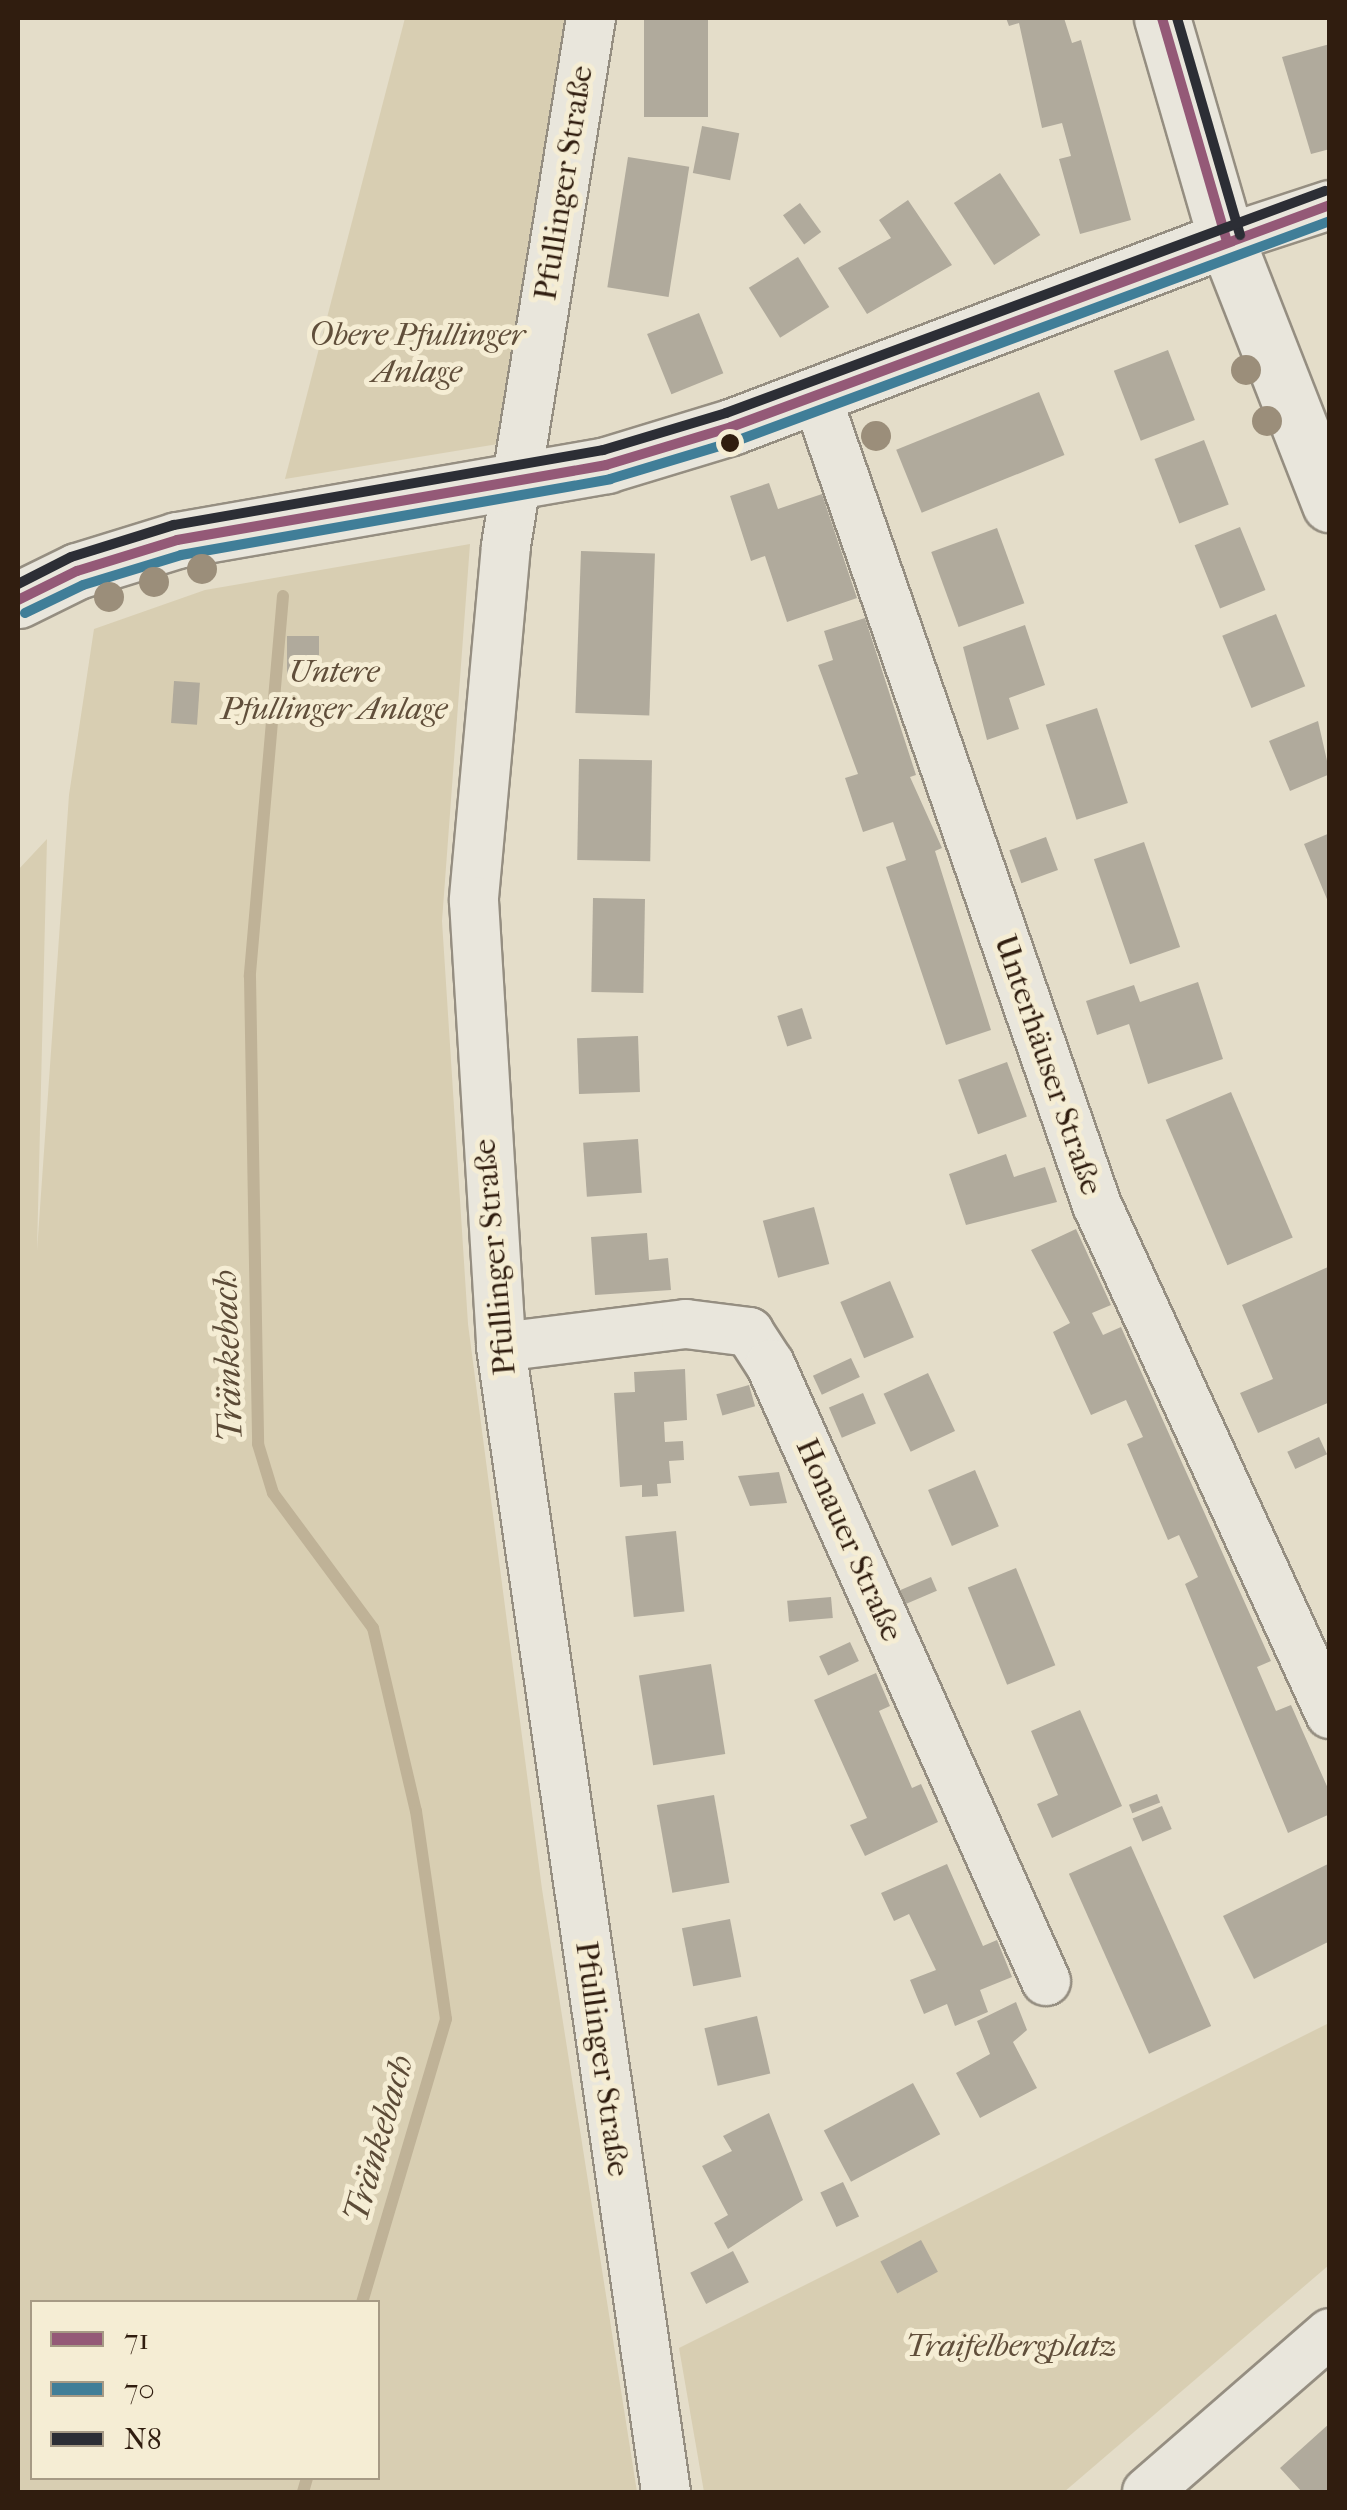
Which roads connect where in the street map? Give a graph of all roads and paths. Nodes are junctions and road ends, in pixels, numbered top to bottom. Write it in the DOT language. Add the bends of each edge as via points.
graph roads {
  1 [pos="590,18"];
  2 [pos="1162,18"];
  3 [pos="1330,205"];
  4 [pos="1226,239"];
  5 [pos="817,398"];
  6 [pos="517,482"];
  7 [pos="1330,504"];
  8 [pos="18,600"];
  9 [pos="501,1347"];
  10 [pos="1330,1714"];
  11 [pos="1046,1981"];
  12 [pos="1330,2334"];
  13 [pos="666,2492"];
  14 [pos="1148,2492"];
  1 -- 6 [label="street, Pfullinger Straße"];
  2 -- 4 [label="street"];
  3 -- 4 [label="street"];
  4 -- 5 [label="street"];
  4 -- 7 [label="street"];
  5 -- 6 [label="street" via="606,464"];
  5 -- 10 [label="street, Unterhäuser Straße" via="1097,1205"];
  6 -- 8 [label="street" via="177,540 77,571"];
  6 -- 9 [label="street, Pfullinger Straße" via="474,901"];
  9 -- 11 [label="street, Honauer Straße" via="686,1324 748,1332 770,1364"];
  9 -- 13 [label="street, Pfullinger Straße"];
  12 -- 14 [label="street"];
}
